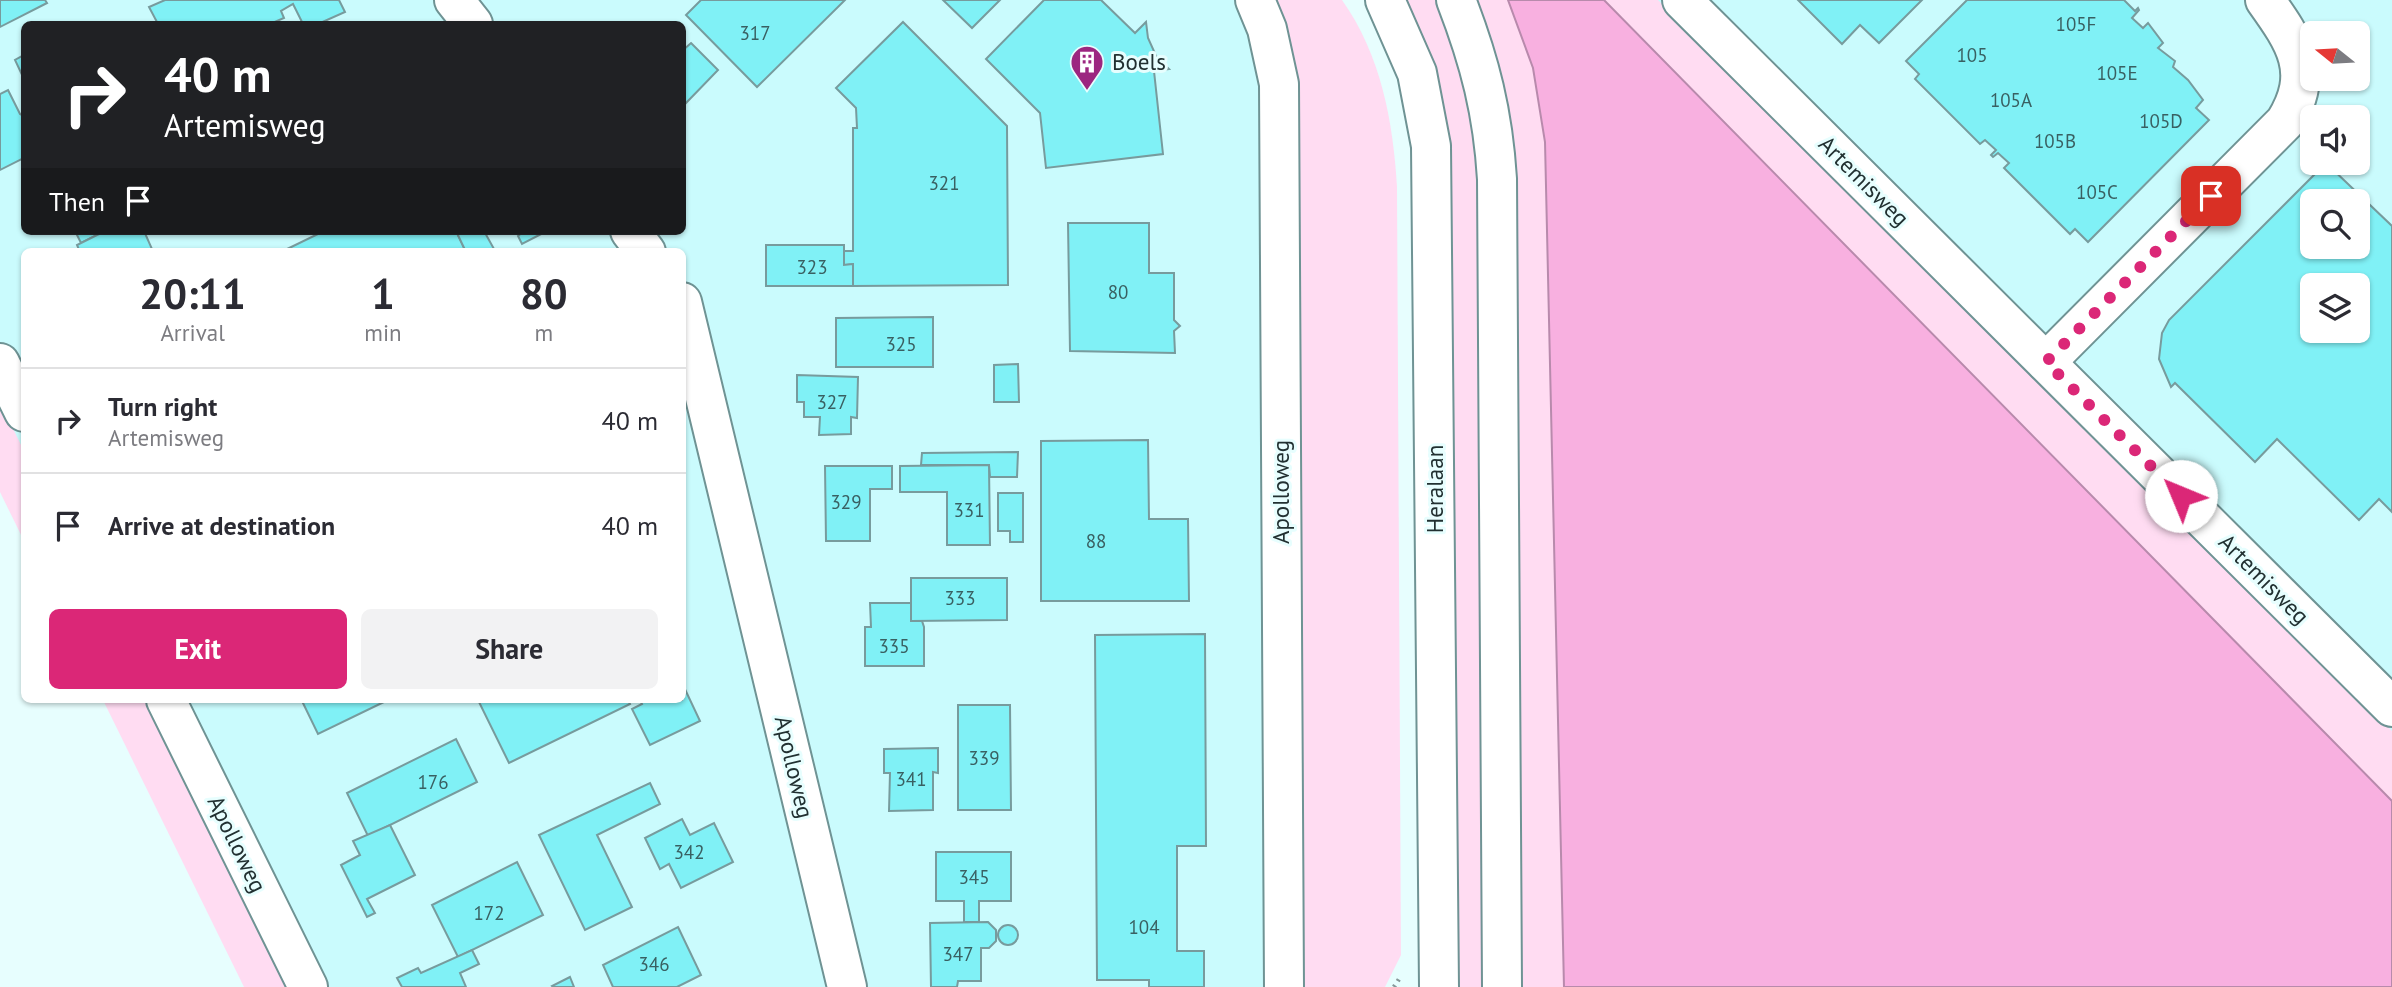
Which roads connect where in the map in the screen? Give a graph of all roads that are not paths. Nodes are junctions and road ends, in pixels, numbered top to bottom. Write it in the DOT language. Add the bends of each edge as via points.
graph roads {
  1 [pos="454,0"];
  2 [pos="1255,0"];
  3 [pos="1385,0"];
  4 [pos="1456,0"];
  5 [pos="1682,0"];
  6 [pos="2265,0"];
  7 [pos="471,21"];
  8 [pos="686,319"];
  9 [pos="0,362"];
  10 [pos="2046,362"];
  11 [pos="21,406"];
  12 [pos="167,703"];
  13 [pos="2392,707"];
  14 [pos="308,987"];
  15 [pos="847,987"];
  16 [pos="1284,987"];
  17 [pos="1439,987"];
  18 [pos="1502,987"];
  1 -- 7 [label="street"];
  2 -- 16 [label="street, Apolloweg" via="1268,29 1279,84"];
  3 -- 17 [label="street, Heralaan" via="1417,73 1431,146"];
  4 -- 18 [label="street" via="1483,74 1497,179"];
  5 -- 10 [label="street, Artemisweg"];
  6 -- 10 [label="street" via="2297,51 2300,79 2285,122"];
  8 -- 15 [label="street, Apolloweg"];
  9 -- 11 [label="street"];
  10 -- 13 [label="street, Artemisweg"];
  12 -- 14 [label="street, Apolloweg"];
}
